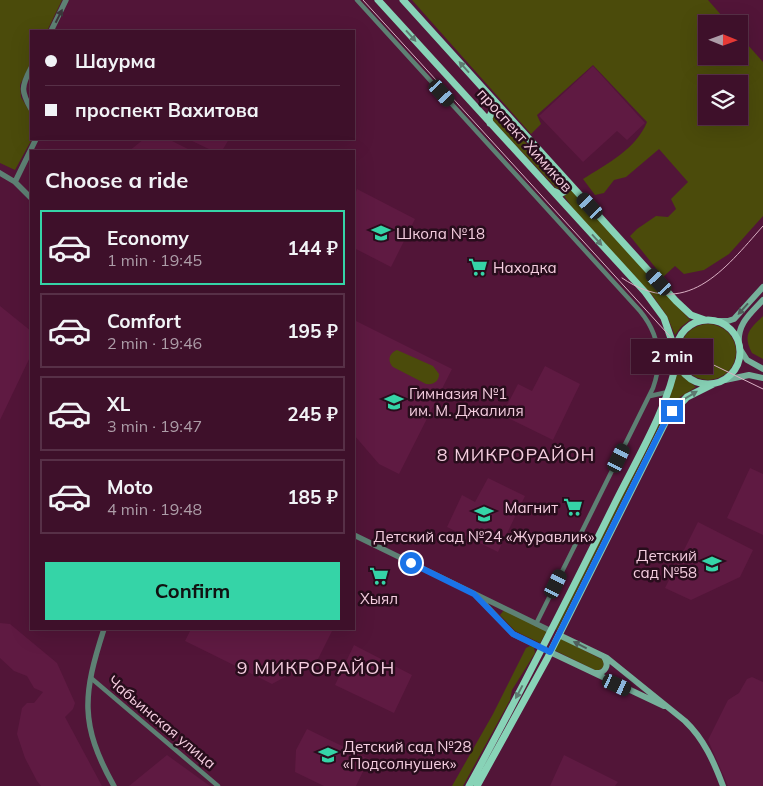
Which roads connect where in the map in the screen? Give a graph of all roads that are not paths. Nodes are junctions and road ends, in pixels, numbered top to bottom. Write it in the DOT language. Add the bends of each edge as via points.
graph roads {
  1 [pos="66,0"];
  2 [pos="357,0"];
  3 [pos="378,0"];
  4 [pos="403,0"];
  5 [pos="51,30"];
  6 [pos="30,70"];
  7 [pos="30,107"];
  8 [pos="505,113"];
  9 [pos="491,124"];
  10 [pos="30,151"];
  11 [pos="0,173"];
  12 [pos="564,177"];
  13 [pos="15,182"];
  14 [pos="553,191"];
  15 [pos="30,197"];
  16 [pos="763,287"];
  17 [pos="763,300"];
  18 [pos="705,320"];
  19 [pos="718,321"];
  20 [pos="739,347"];
  21 [pos="676,356"];
  22 [pos="763,369"];
  23 [pos="763,378"];
  24 [pos="725,380"];
  25 [pos="713,384"];
  26 [pos="669,392"];
  27 [pos="650,396"];
  28 [pos="355,534"];
  29 [pos="474,594"];
  30 [pos="508,609"];
  31 [pos="502,623"];
  32 [pos="536,624"];
  33 [pos="104,630"];
  34 [pos="551,631"];
  35 [pos="559,634"];
  36 [pos="542,648"];
  37 [pos="550,652"];
  38 [pos="601,655"];
  39 [pos="592,673"];
  40 [pos="90,678"];
  41 [pos="668,708"];
  42 [pos="114,786"];
  43 [pos="218,786"];
  44 [pos="468,786"];
  45 [pos="477,786"];
  46 [pos="723,786"];
  5 -- 1 [label="street, one-way"];
  2 -- 27 [label="street" via="646,318 655,336 659,356 656,381"];
  3 -- 9 [label="main road, проспект Химиков, one-way"];
  8 -- 4 [label="main road, проспект Химиков, one-way"];
  6 -- 7 [label="street" via="23,91"];
  8 -- 9 [label="main road" via="492,112"];
  8 -- 12 [label="main road, проспект Химиков"];
  9 -- 14 [label="main road, проспект Химиков"];
  10 -- 13 [label="street"];
  11 -- 13 [label="street"];
  12 -- 14 [label="main road" via="565,191 560,194"];
  12 -- 18 [label="main road, проспект Химиков" via="686,310"];
  13 -- 15 [label="street"];
  14 -- 21 [label="main road, проспект Химиков, one-way" via="654,302 668,326"];
  16 -- 19 [label="main road, one-way" via="734,319"];
  17 -- 20 [label="main road" via="740,329"];
  18 -- 19 [label="main road"];
  18 -- 21 [label="main road" via="685,330 678,341"];
  19 -- 20 [label="main road" via="732,331"];
  20 -- 22 [label="main road" via="747,360"];
  20 -- 24 [label="main road" via="736,368"];
  21 -- 25 [label="main road" via="680,368 691,380"];
  21 -- 26 [label="main road"];
  23 -- 24 [label="main road" via="749,375"];
  24 -- 25 [label="main road"];
  35 -- 25 [label="main road, one-way" via="668,417 687,397"];
  26 -- 27 [label="street"];
  26 -- 34 [label="main road"];
  27 -- 32 [label="street"];
  28 -- 29 [label="street"];
  29 -- 30 [label="street"];
  29 -- 31 [label="street"];
  30 -- 31 [label="street" via="500,610"];
  30 -- 32 [label="street"];
  31 -- 36 [label="street" via="513,634"];
  32 -- 34 [label="street"];
  33 -- 40 [label="street"];
  34 -- 35 [label="main road"];
  34 -- 36 [label="main road"];
  35 -- 37 [label="main road"];
  38 -- 35 [label="main road, one-way"];
  36 -- 37 [label="main road"];
  36 -- 44 [label="main road, one-way"];
  37 -- 39 [label="main road"];
  37 -- 45 [label="main road"];
  38 -- 39 [label="main road" via="606,661 606,668 600,673"];
  38 -- 41 [label="main road"];
  39 -- 41 [label="main road"];
  40 -- 42 [label="street" via="87,696 90,729 96,751"];
  40 -- 43 [label="street, Чабьинская улица"];
  41 -- 46 [label="main road" via="697,732"];
}
